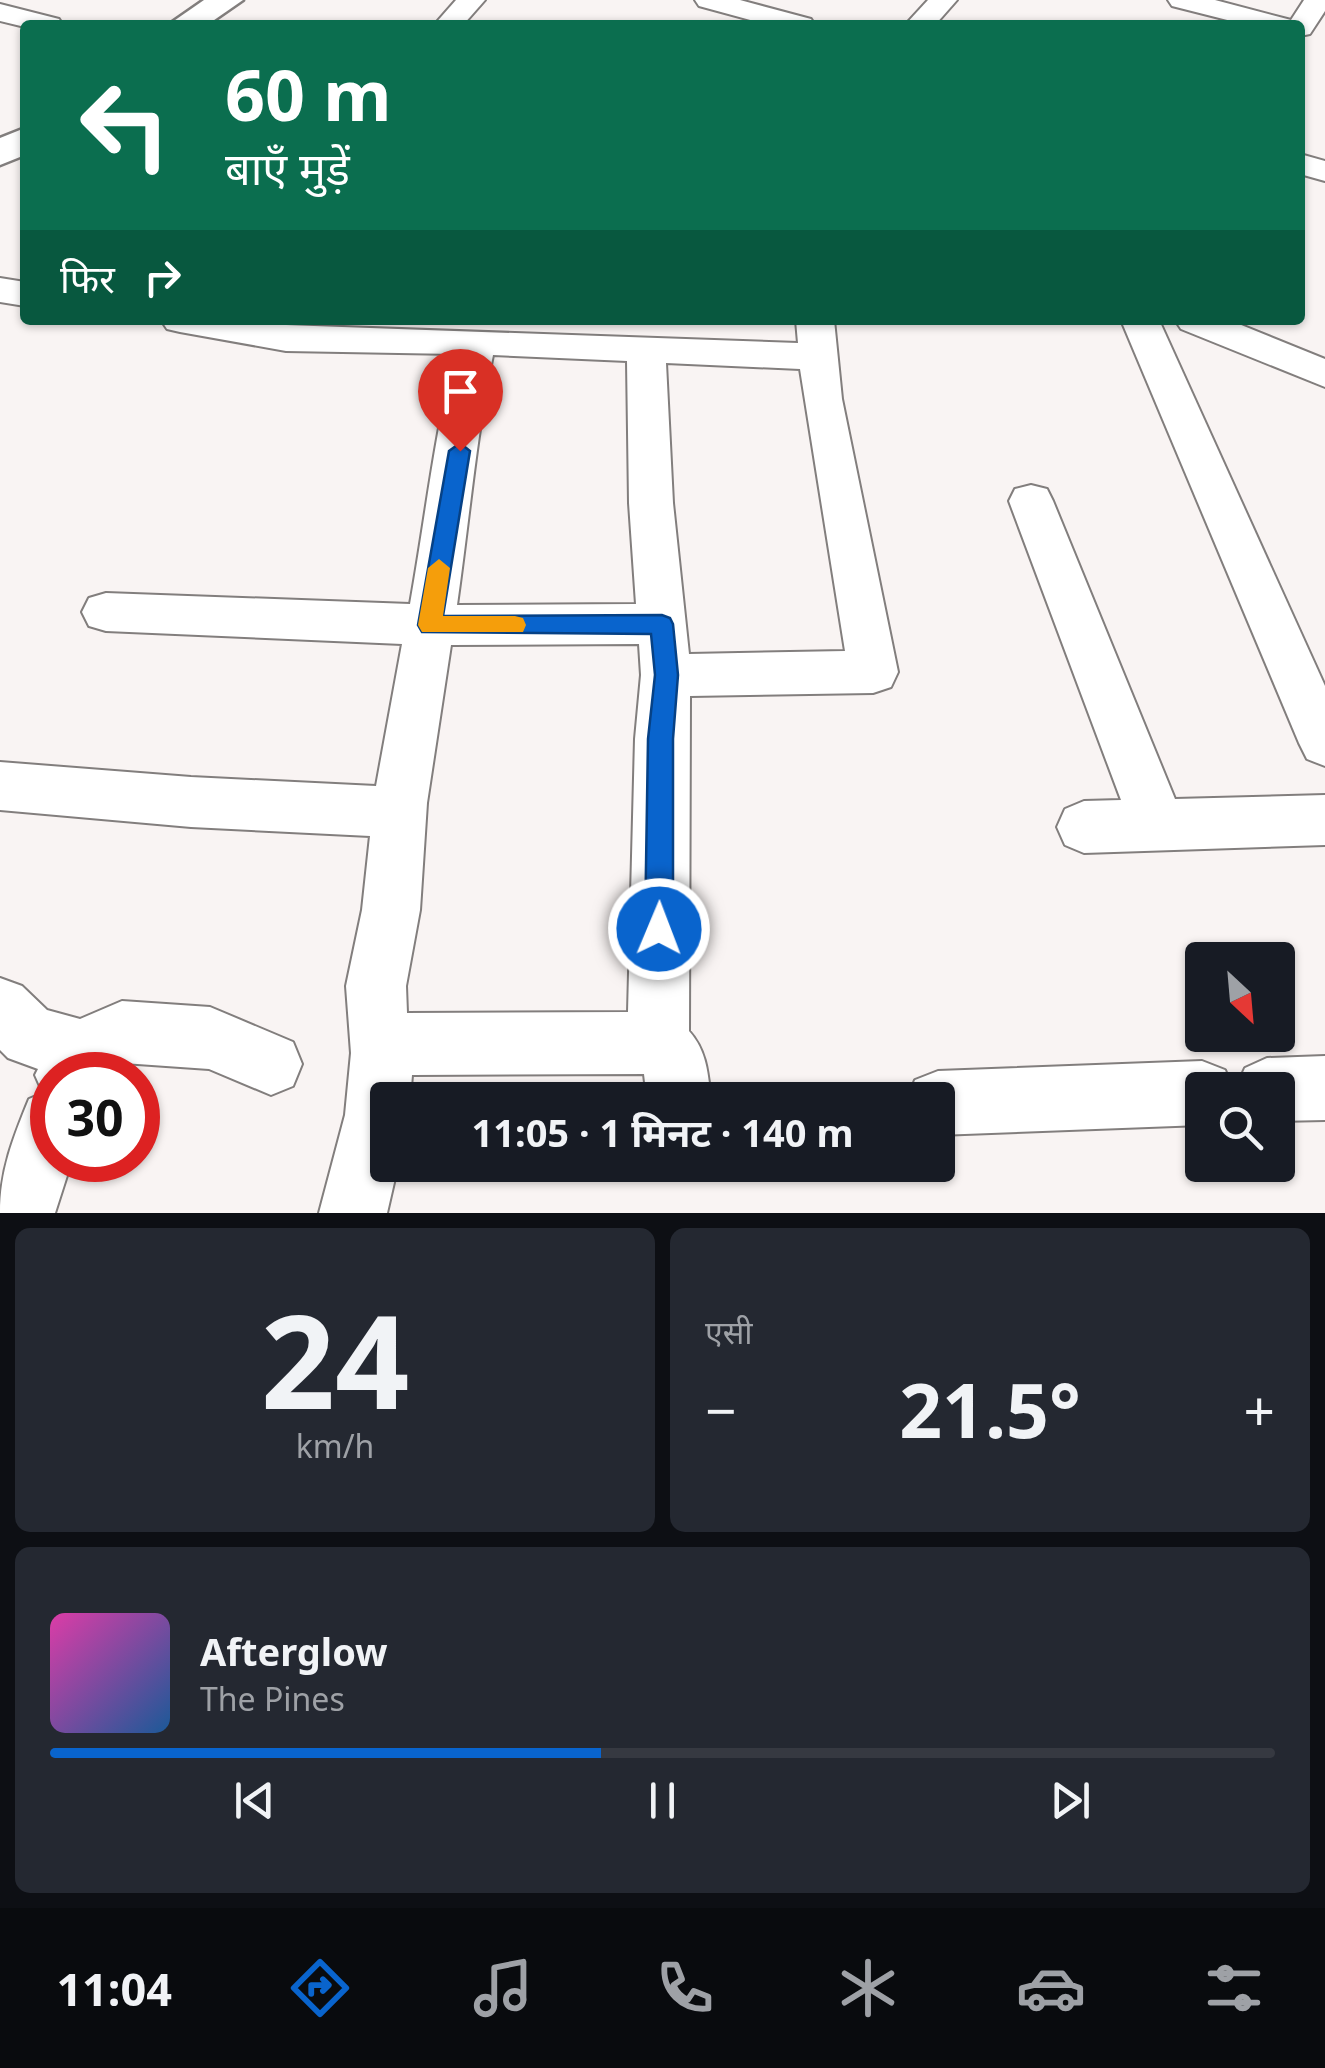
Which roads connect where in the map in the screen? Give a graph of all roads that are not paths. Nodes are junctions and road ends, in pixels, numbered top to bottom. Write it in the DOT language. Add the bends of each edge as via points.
graph roads {
  1 [pos="227,0"];
  2 [pos="262,0"];
  3 [pos="470,0"];
  4 [pos="709,0"];
  5 [pos="943,0"];
  6 [pos="1182,0"];
  7 [pos="0,12"];
  8 [pos="30,20"];
  9 [pos="193,20"];
  10 [pos="228,20"];
  11 [pos="452,20"];
  12 [pos="765,20"];
  13 [pos="925,20"];
  14 [pos="1260,20"];
  15 [pos="1142,325"];
  16 [pos="1206,325"];
  17 [pos="250,326"];
  18 [pos="818,338"];
  19 [pos="477,342"];
  20 [pos="646,349"];
  21 [pos="1325,374"];
  22 [pos="1031,501"];
  23 [pos="106,612"];
  24 [pos="430,625"];
  25 [pos="664,649"];
  26 [pos="1325,743"];
  27 [pos="0,786"];
  28 [pos="398,812"];
  29 [pos="1325,820"];
  30 [pos="1158,825"];
  31 [pos="1084,827"];
  32 [pos="0,1008"];
  33 [pos="658,1042"];
  34 [pos="381,1044"];
  35 [pos="56,1052"];
  36 [pos="91,1052"];
  37 [pos="271,1064"];
  38 [pos="678,1082"];
  39 [pos="1325,1088"];
  40 [pos="1295,1089"];
  41 [pos="1185,1093"];
  42 [pos="955,1102"];
  43 [pos="32,1182"];
  44 [pos="21,1213"];
  45 [pos="353,1213"];
  1 -- 9 [label="highway"];
  2 -- 10 [label="highway"];
  3 -- 11 [label="street"];
  4 -- 12 [label="street"];
  5 -- 13 [label="street"];
  6 -- 14 [label="street"];
  7 -- 8 [label="street"];
  15 -- 26 [label="street"];
  16 -- 21 [label="street"];
  17 -- 19 [label="street" via="286,338"];
  18 -- 20 [label="street"];
  18 -- 25 [label="street" via="822,398 872,672"];
  19 -- 20 [label="street"];
  19 -- 24 [label="street"];
  20 -- 25 [label="street"];
  22 -- 30 [label="street"];
  23 -- 24 [label="street"];
  24 -- 25 [label="street"];
  24 -- 28 [label="street"];
  25 -- 33 [label="street"];
  27 -- 28 [label="street"];
  28 -- 34 [label="street" via="391,910 376,986"];
  29 -- 30 [label="street"];
  30 -- 31 [label="street"];
  32 -- 35 [label="street"];
  33 -- 34 [label="street"];
  33 -- 38 [label="street" via="676,1064"];
  34 -- 45 [label="street" via="377,1116"];
  36 -- 37 [label="street" via="122,1032 157,1034 210,1038"];
  39 -- 40 [label="street"];
  41 -- 42 [label="street"];
  43 -- 44 [label="street"];
}
